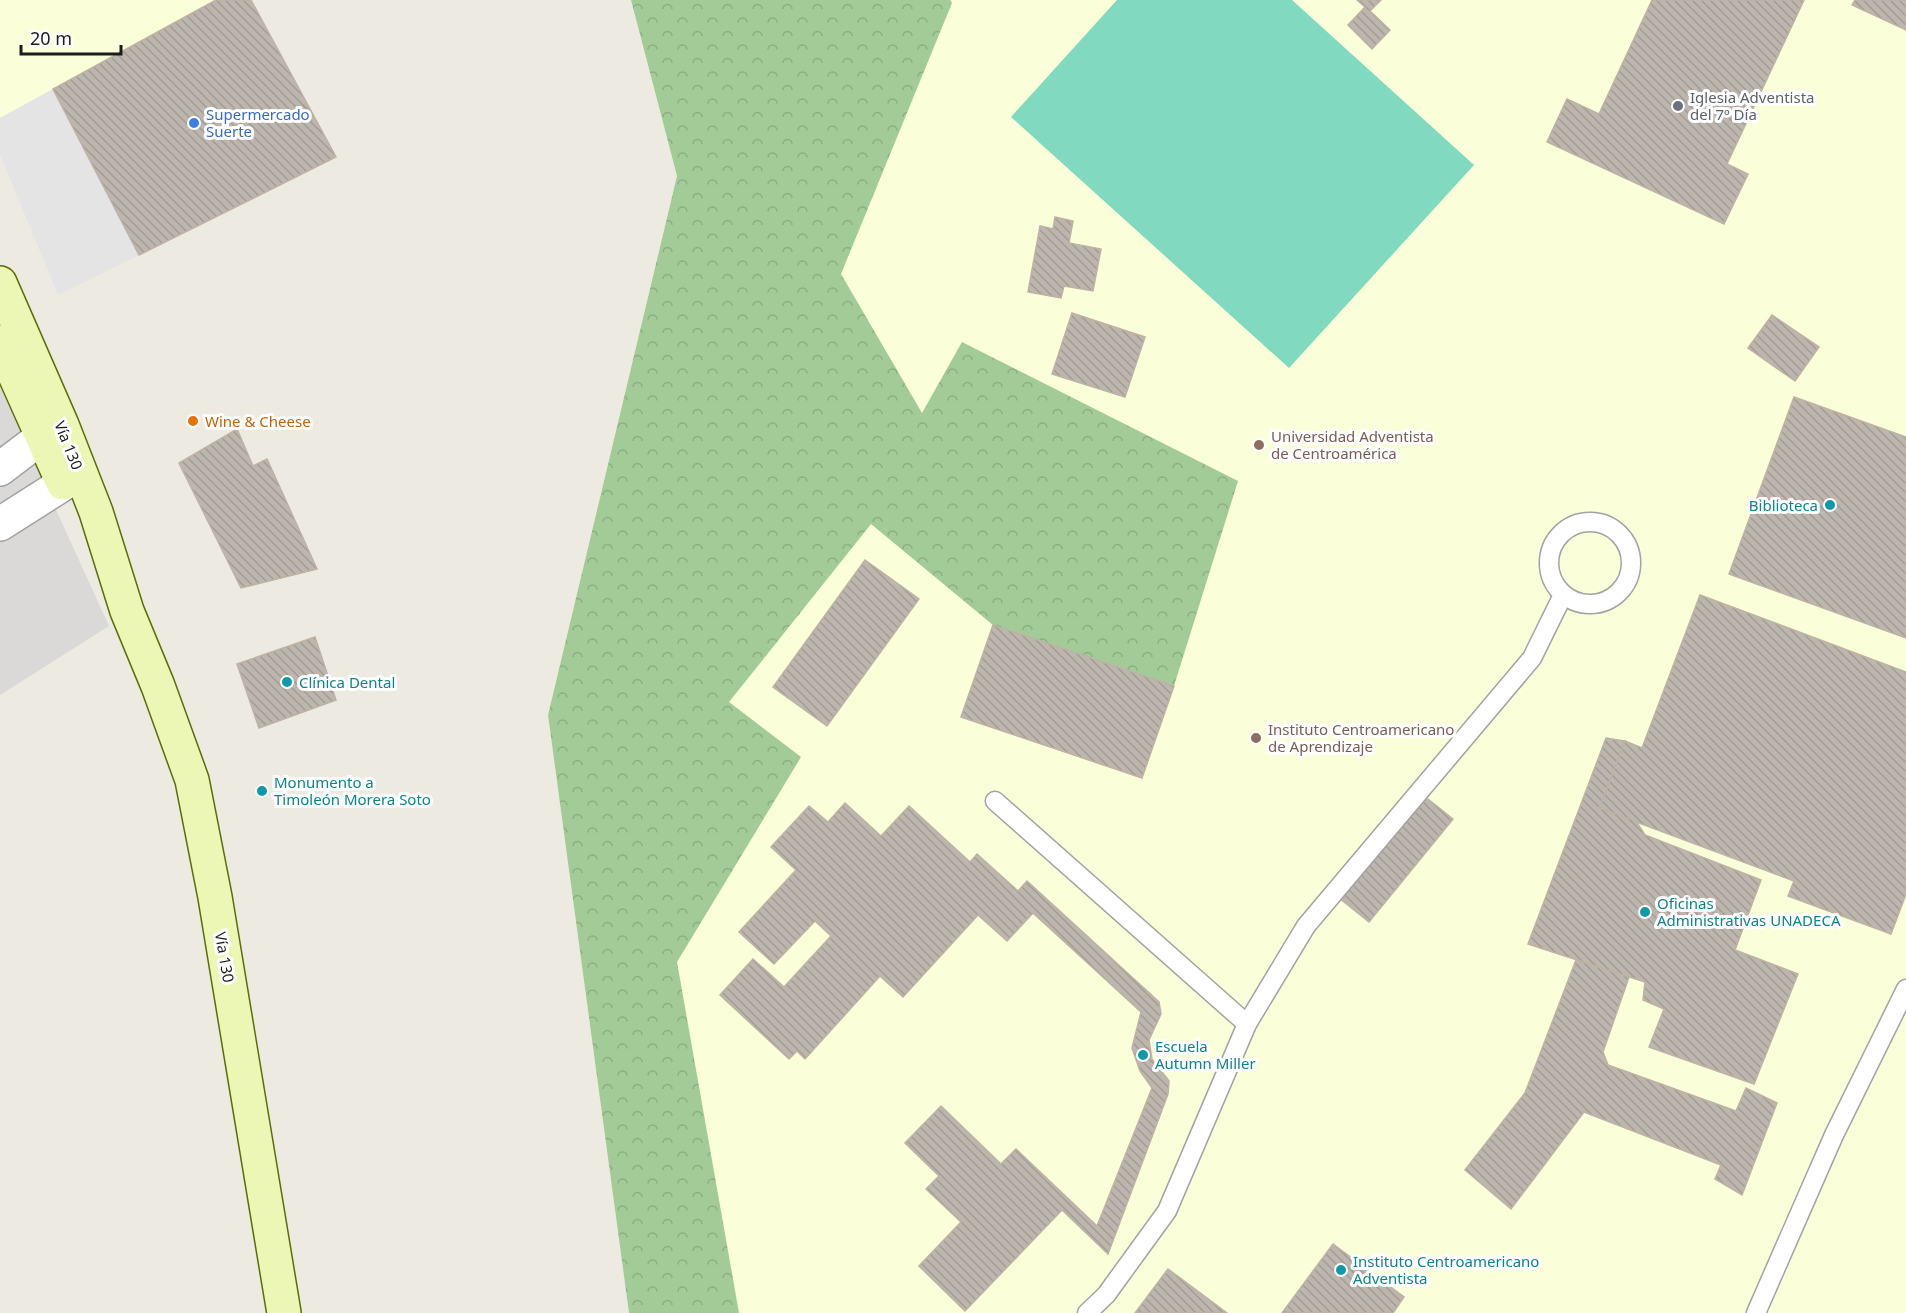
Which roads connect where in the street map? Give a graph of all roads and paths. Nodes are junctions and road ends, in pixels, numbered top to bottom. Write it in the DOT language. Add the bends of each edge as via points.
graph roads {
  1 [pos="0,283"];
  2 [pos="0,342"];
  3 [pos="42,437"];
  4 [pos="0,469"];
  5 [pos="63,484"];
  6 [pos="0,524"];
  7 [pos="1563,595"];
  8 [pos="127,611"];
  9 [pos="995,801"];
  10 [pos="1906,989"];
  11 [pos="1247,1024"];
  12 [pos="284,1313"];
  13 [pos="1087,1313"];
  14 [pos="1756,1313"];
  1 -- 8 [label="main road, Vía 130" via="96,512"];
  2 -- 3 [label="main road, Vía 130"];
  3 -- 4 [label="street"];
  3 -- 5 [label="main road, Vía 130"];
  5 -- 6 [label="street"];
  5 -- 8 [label="main road, Vía 130" via="77,520"];
  7 -- 7 [label="lane" via="1582,604 1597,604 1621,592 1632,567 1631,553 1617,531 1592,521 1566,530 1556,540 1549,566 1551,579"];
  7 -- 11 [label="lane" via="1532,658 1306,926"];
  8 -- 12 [label="main road, Vía 130" via="192,780"];
  9 -- 11 [label="lane"];
  10 -- 14 [label="lane" via="1834,1135"];
  11 -- 13 [label="lane" via="1167,1211 1106,1295"];
}
